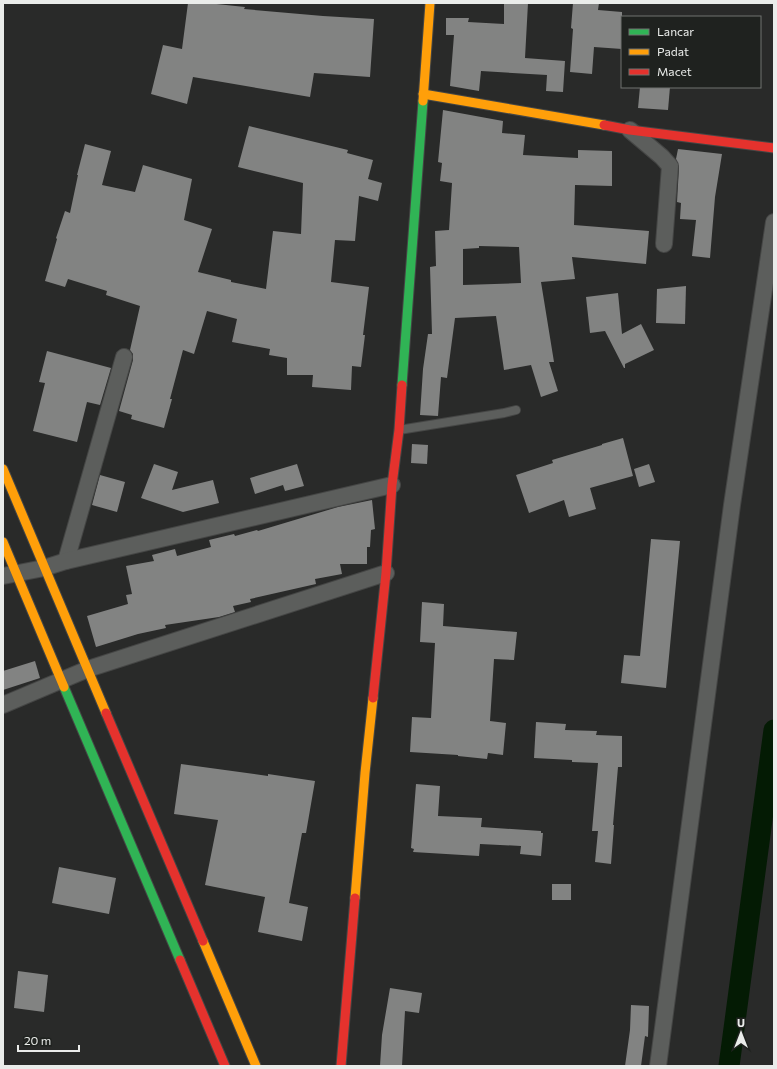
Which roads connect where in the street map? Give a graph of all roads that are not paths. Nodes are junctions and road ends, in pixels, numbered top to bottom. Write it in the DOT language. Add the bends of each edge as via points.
graph roads {
  1 [pos="430,3"];
  2 [pos="423,94"];
  3 [pos="630,130"];
  4 [pos="774,148"];
  5 [pos="774,222"];
  6 [pos="664,244"];
  7 [pos="124,357"];
  8 [pos="516,410"];
  9 [pos="399,430"];
  10 [pos="3,470"];
  11 [pos="392,485"];
  12 [pos="3,542"];
  13 [pos="66,561"];
  14 [pos="44,568"];
  15 [pos="386,573"];
  16 [pos="10,575"];
  17 [pos="88,669"];
  18 [pos="62,680"];
  19 [pos="3,705"];
  20 [pos="225,1066"];
  21 [pos="256,1066"];
  22 [pos="341,1066"];
  23 [pos="658,1066"];
  1 -- 2 [label="street"];
  2 -- 3 [label="street"];
  2 -- 9 [label="street"];
  3 -- 4 [label="street"];
  3 -- 6 [label="street" via="670,166"];
  5 -- 23 [label="street" via="732,506"];
  7 -- 13 [label="street"];
  8 -- 9 [label="lane"];
  9 -- 11 [label="street"];
  10 -- 14 [label="street"];
  11 -- 13 [label="street"];
  11 -- 15 [label="street"];
  12 -- 16 [label="street"];
  13 -- 14 [label="street"];
  14 -- 16 [label="street"];
  14 -- 17 [label="street"];
  15 -- 17 [label="street"];
  15 -- 22 [label="street" via="365,773"];
  16 -- 18 [label="street"];
  17 -- 18 [label="street"];
  17 -- 21 [label="street"];
  18 -- 19 [label="street"];
  18 -- 20 [label="street"];
}
